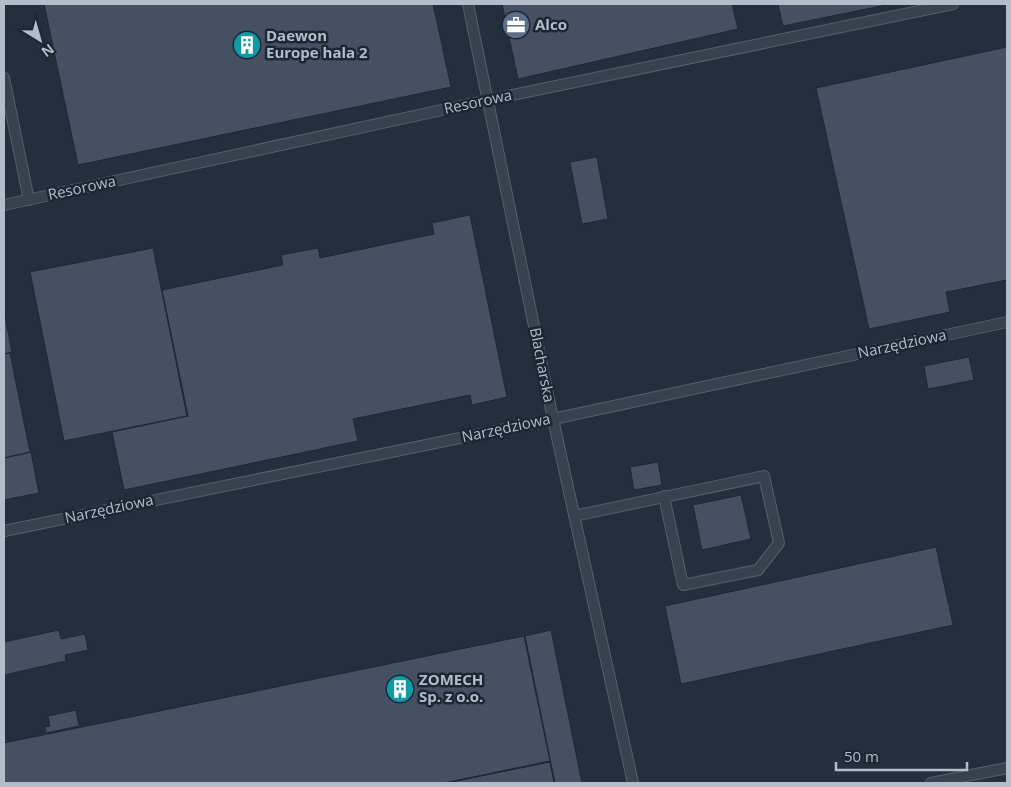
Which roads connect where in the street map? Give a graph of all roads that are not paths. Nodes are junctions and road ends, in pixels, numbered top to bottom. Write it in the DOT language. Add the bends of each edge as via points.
graph roads {
  1 [pos="468,4"];
  2 [pos="953,4"];
  3 [pos="4,78"];
  4 [pos="488,100"];
  5 [pos="29,200"];
  6 [pos="4,205"];
  7 [pos="1007,322"];
  8 [pos="553,419"];
  9 [pos="664,496"];
  10 [pos="574,516"];
  11 [pos="4,531"];
  12 [pos="1007,768"];
  13 [pos="632,783"];
  14 [pos="931,783"];
  1 -- 4 [label="lane, Blacharska"];
  2 -- 4 [label="lane, Resorowa"];
  3 -- 5 [label="lane"];
  4 -- 5 [label="lane, Resorowa"];
  4 -- 8 [label="lane, Blacharska"];
  5 -- 6 [label="lane, Resorowa"];
  7 -- 8 [label="lane, Narzędziowa"];
  8 -- 10 [label="lane, Blacharska"];
  8 -- 11 [label="lane, Narzędziowa"];
  9 -- 9 [label="lane" via="764,476 780,543 758,570 683,585"];
  9 -- 10 [label="lane"];
  10 -- 13 [label="lane, Blacharska"];
  12 -- 14 [label="lane"];
}
